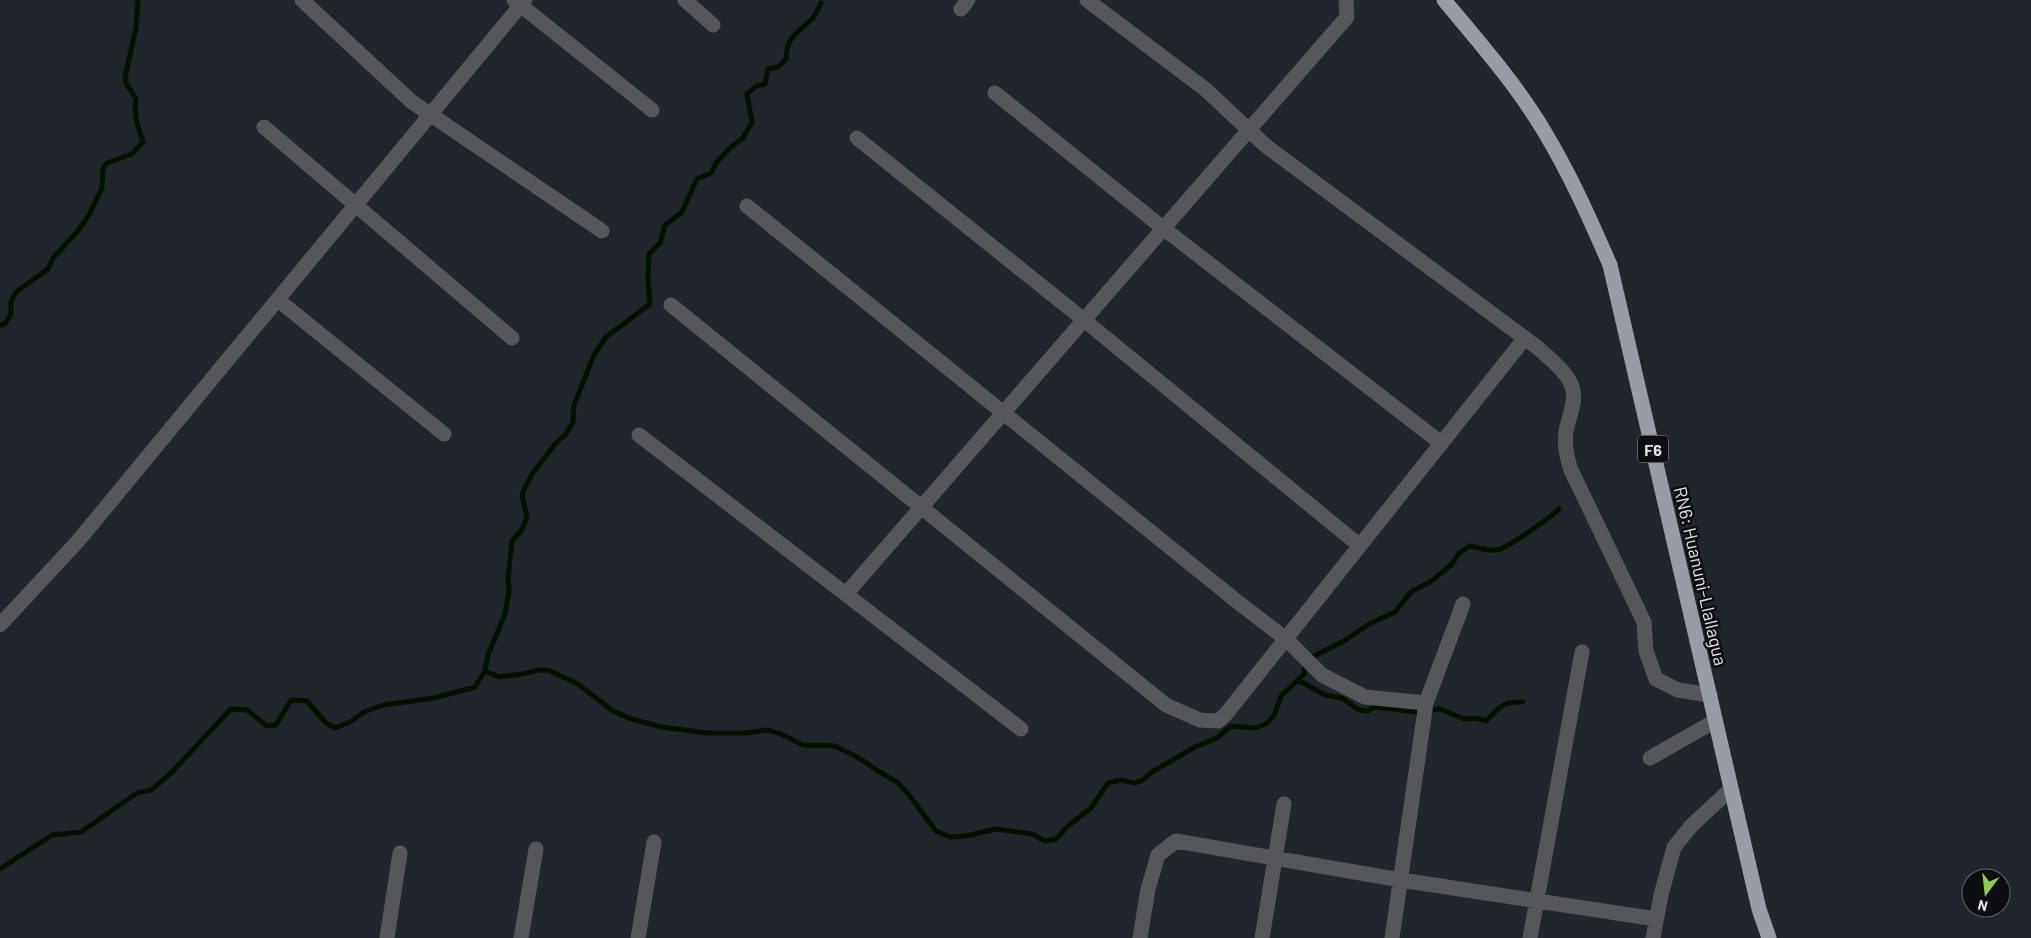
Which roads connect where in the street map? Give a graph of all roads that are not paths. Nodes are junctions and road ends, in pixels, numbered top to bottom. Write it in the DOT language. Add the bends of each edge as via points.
graph roads {
  1 [pos="302,0"];
  2 [pos="685,0"];
  3 [pos="1087,0"];
  4 [pos="1346,0"];
  5 [pos="1444,0"];
  6 [pos="519,2"];
  7 [pos="713,25"];
  8 [pos="995,93"];
  9 [pos="652,110"];
  10 [pos="430,114"];
  11 [pos="264,127"];
  12 [pos="1248,130"];
  13 [pos="857,138"];
  14 [pos="356,205"];
  15 [pos="747,206"];
  16 [pos="1163,228"];
  17 [pos="602,231"];
  18 [pos="278,300"];
  19 [pos="671,305"];
  20 [pos="1084,320"];
  21 [pos="512,338"];
  22 [pos="1524,338"];
  23 [pos="1004,413"];
  24 [pos="444,434"];
  25 [pos="639,435"];
  26 [pos="1441,443"];
  27 [pos="922,508"];
  28 [pos="1360,546"];
  29 [pos="846,594"];
  30 [pos="1463,604"];
  31 [pos="0,625"];
  32 [pos="1286,638"];
  33 [pos="1582,652"];
  34 [pos="1710,696"];
  35 [pos="1426,703"];
  36 [pos="1716,721"];
  37 [pos="1021,729"];
  38 [pos="1650,758"];
  39 [pos="1731,789"];
  40 [pos="1284,804"];
  41 [pos="654,842"];
  42 [pos="536,850"];
  43 [pos="400,853"];
  44 [pos="1275,858"];
  45 [pos="1401,880"];
  46 [pos="1537,900"];
  47 [pos="1656,919"];
  48 [pos="387,938"];
  49 [pos="521,938"];
  50 [pos="638,938"];
  51 [pos="1140,938"];
  52 [pos="1262,938"];
  53 [pos="1392,938"];
  54 [pos="1530,938"];
  55 [pos="1653,938"];
  56 [pos="1769,938"];
  1 -- 10 [label="street" via="412,102"];
  2 -- 7 [label="street"];
  3 -- 12 [label="street" via="1205,89"];
  4 -- 12 [label="street" via="1347,17"];
  5 -- 34 [label="highway, RN6: Huanuni-Llallagua / F6" via="1498,64 1544,130 1582,199 1610,265"];
  6 -- 9 [label="street"];
  6 -- 10 [label="street"];
  8 -- 16 [label="street"];
  10 -- 14 [label="street"];
  10 -- 17 [label="street"];
  11 -- 14 [label="street"];
  12 -- 16 [label="street"];
  12 -- 22 [label="street"];
  13 -- 20 [label="street"];
  14 -- 18 [label="street"];
  14 -- 21 [label="street"];
  15 -- 23 [label="street"];
  16 -- 20 [label="street"];
  16 -- 26 [label="street"];
  18 -- 24 [label="street"];
  18 -- 31 [label="street" via="78,541"];
  19 -- 27 [label="street"];
  20 -- 23 [label="street"];
  20 -- 28 [label="street"];
  22 -- 26 [label="street"];
  22 -- 34 [label="street" via="1560,368 1573,389 1565,453 1644,622 1646,651 1656,679 1678,690"];
  23 -- 27 [label="street"];
  23 -- 32 [label="street"];
  25 -- 29 [label="street"];
  26 -- 28 [label="street"];
  27 -- 29 [label="street"];
  27 -- 32 [label="street" via="1166,705 1200,720 1218,721 1226,714"];
  28 -- 32 [label="street"];
  29 -- 37 [label="street"];
  30 -- 35 [label="street"];
  32 -- 35 [label="street" via="1322,675 1365,697"];
  33 -- 46 [label="street"];
  34 -- 36 [label="highway, RN6: Huanuni-Llallagua / F6"];
  35 -- 45 [label="street"];
  36 -- 38 [label="street"];
  36 -- 39 [label="highway, RN6: Huanuni-Llallagua / F6"];
  39 -- 47 [label="street" via="1674,847"];
  39 -- 56 [label="highway, RN6: Huanuni-Llallagua / F6" via="1759,909"];
  40 -- 44 [label="street"];
  41 -- 50 [label="street"];
  42 -- 49 [label="street"];
  43 -- 48 [label="street"];
  44 -- 45 [label="street"];
  44 -- 51 [label="street" via="1176,841 1158,855 1148,889"];
  44 -- 52 [label="street"];
  45 -- 46 [label="street"];
  45 -- 53 [label="street"];
  46 -- 47 [label="street"];
  46 -- 54 [label="street"];
  47 -- 55 [label="street"];
}
